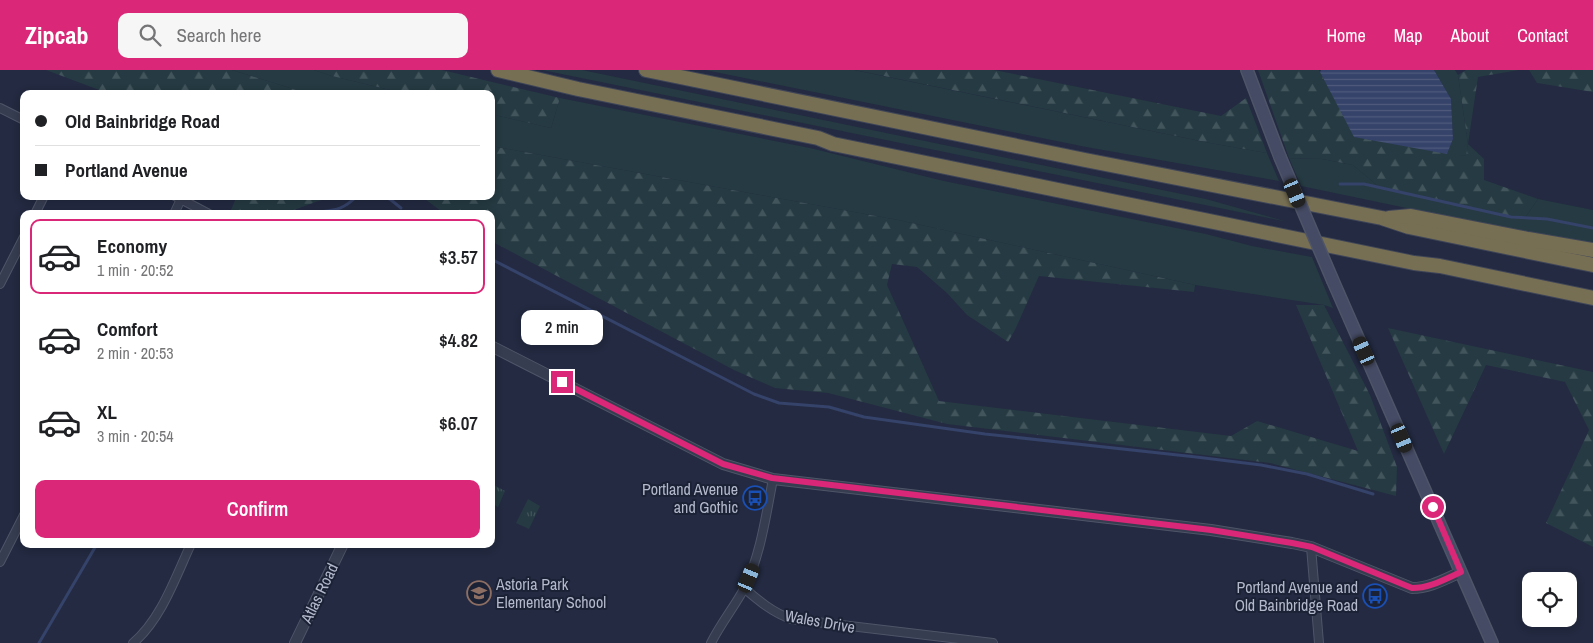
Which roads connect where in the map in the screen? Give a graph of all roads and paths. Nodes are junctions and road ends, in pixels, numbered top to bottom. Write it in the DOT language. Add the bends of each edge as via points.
graph roads {
  1 [pos="498,70"];
  2 [pos="646,70"];
  3 [pos="1247,70"];
  4 [pos="0,108"];
  5 [pos="20,118"];
  6 [pos="182,200"];
  7 [pos="202,210"];
  8 [pos="1382,218"];
  9 [pos="20,245"];
  10 [pos="1593,250"];
  11 [pos="1593,265"];
  12 [pos="0,284"];
  13 [pos="1593,298"];
  14 [pos="495,348"];
  15 [pos="772,478"];
  16 [pos="20,523"];
  17 [pos="1312,547"];
  18 [pos="189,548"];
  19 [pos="341,548"];
  20 [pos="0,562"];
  21 [pos="1461,572"];
  22 [pos="744,588"];
  23 [pos="133,643"];
  24 [pos="295,643"];
  25 [pos="712,643"];
  26 [pos="993,643"];
  27 [pos="1319,643"];
  28 [pos="1492,643"];
  1 -- 13 [label="highway" via="953,169"];
  2 -- 8 [label="highway"];
  3 -- 21 [label="main road, bridge" via="1280,157"];
  4 -- 5 [label="street"];
  6 -- 7 [label="street"];
  8 -- 10 [label="highway" via="1411,216"];
  8 -- 11 [label="highway" via="1409,227"];
  9 -- 12 [label="street"];
  14 -- 15 [label="street" via="723,464"];
  15 -- 17 [label="street" via="1211,530"];
  15 -- 22 [label="street" via="763,532"];
  16 -- 20 [label="street"];
  17 -- 21 [label="street" via="1412,588 1422,588"];
  17 -- 27 [label="street"];
  18 -- 23 [label="street" via="156,616"];
  19 -- 24 [label="street, Atlas Road"];
  21 -- 28 [label="main road"];
  22 -- 25 [label="street"];
  22 -- 26 [label="street, Wales Drive" via="767,607 791,619"];
}
